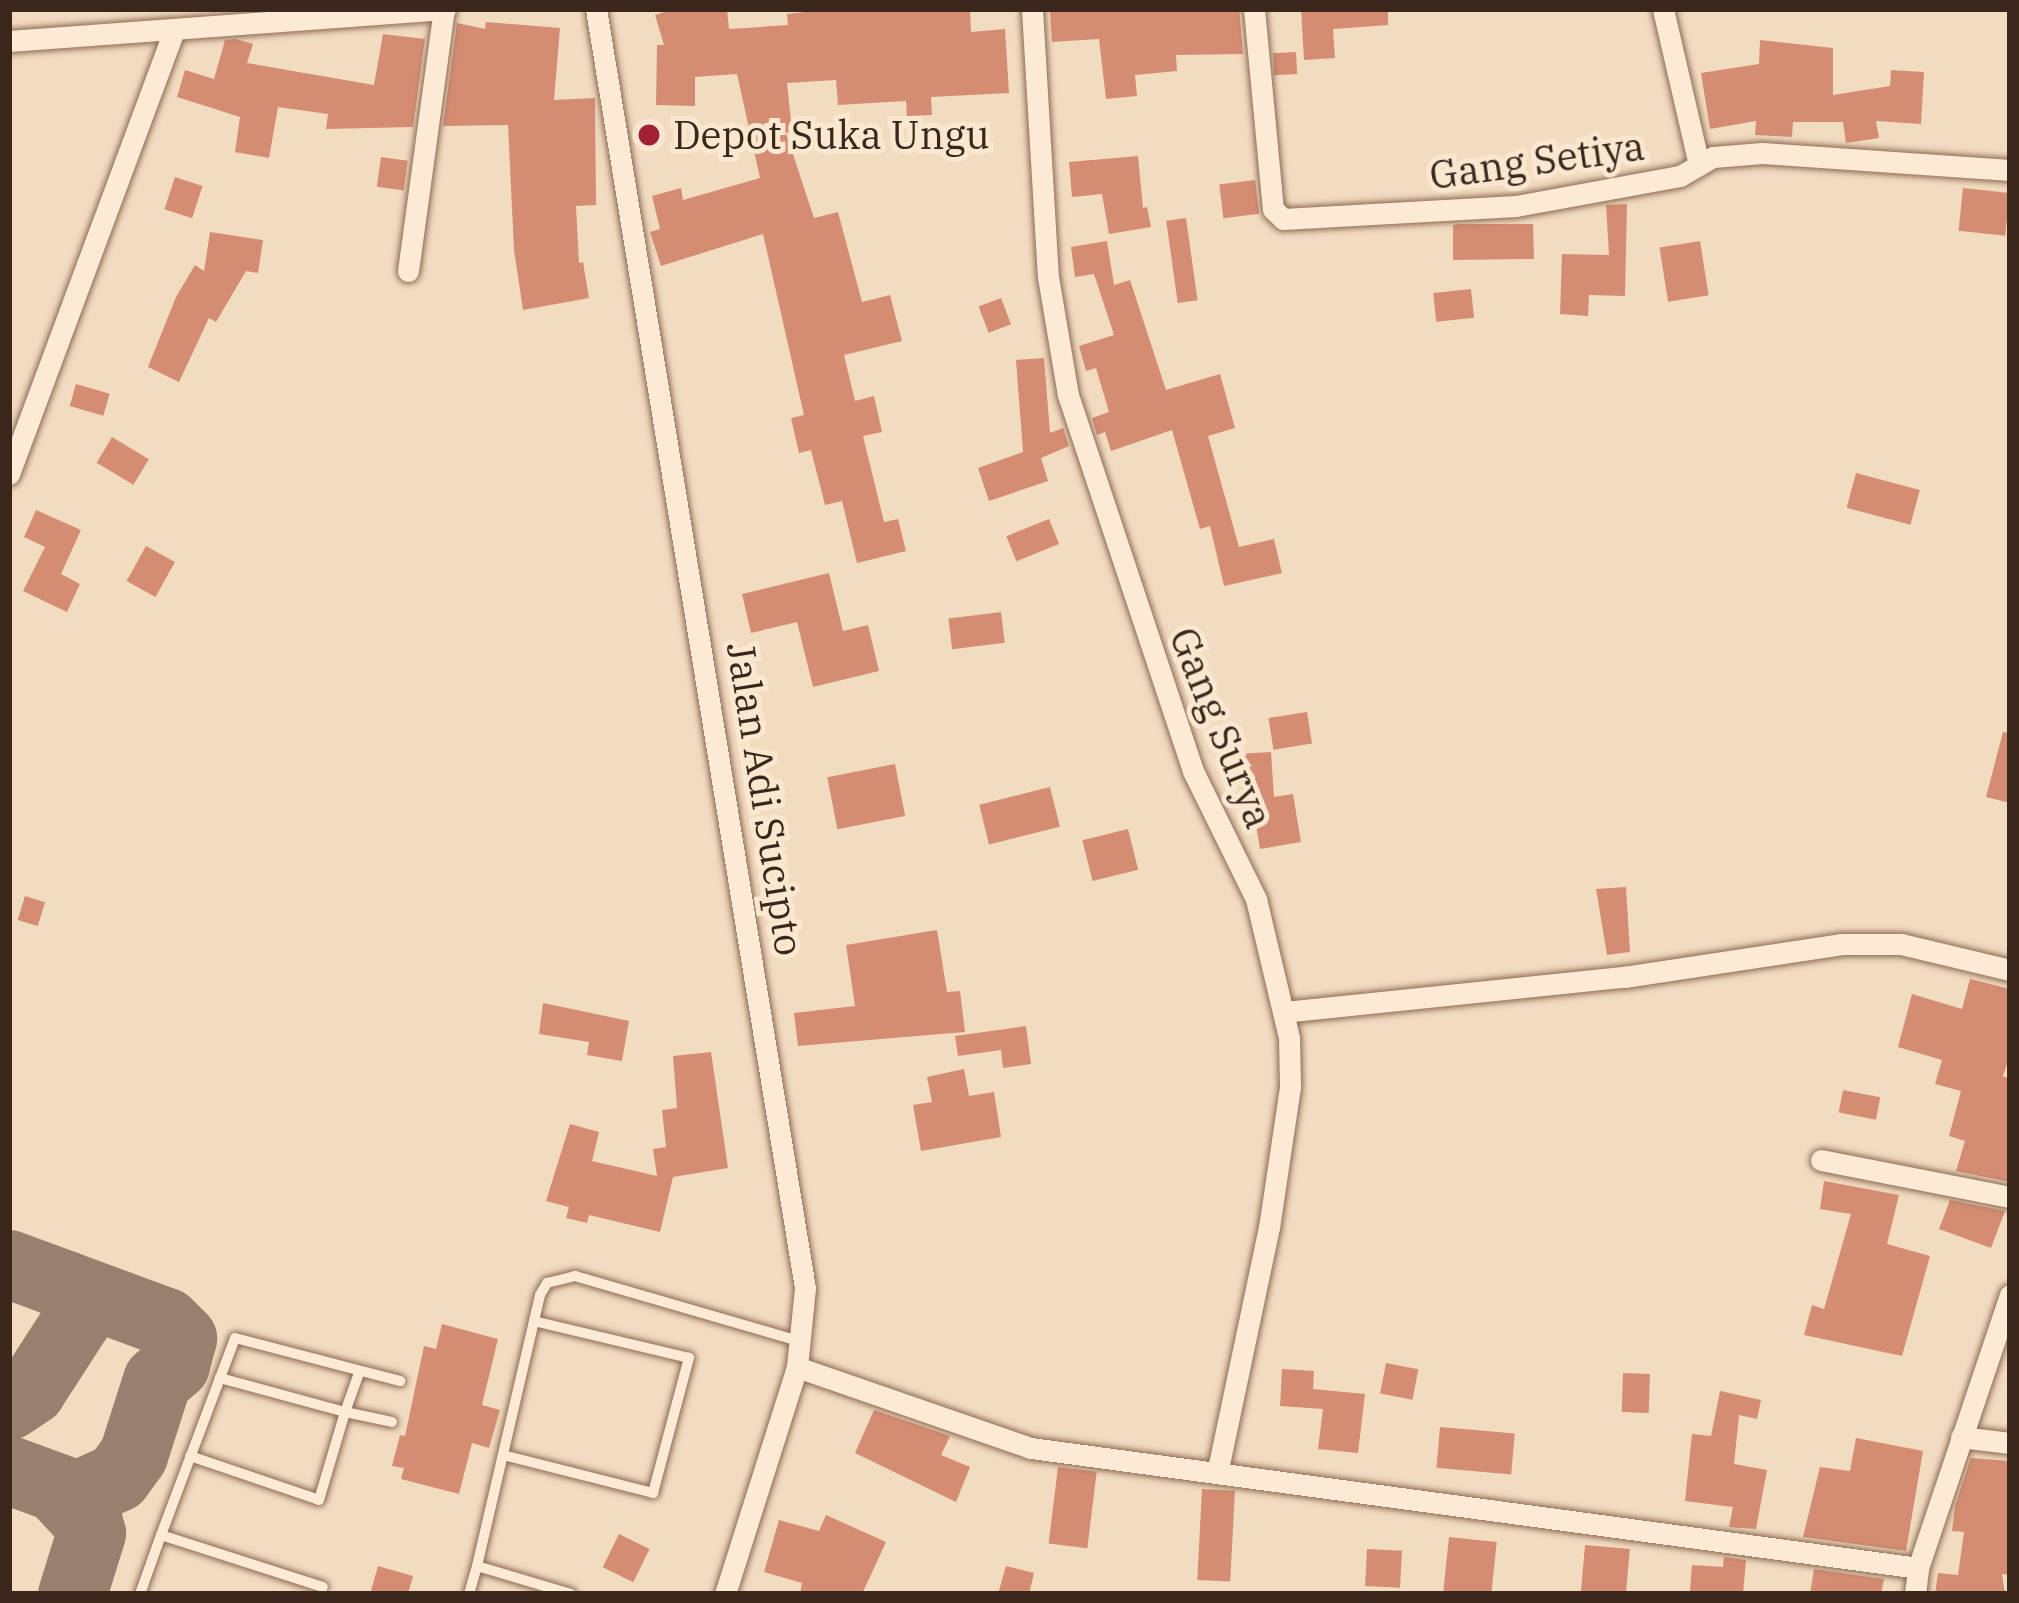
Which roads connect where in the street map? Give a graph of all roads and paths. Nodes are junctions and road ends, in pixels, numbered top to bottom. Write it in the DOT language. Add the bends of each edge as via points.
graph roads {
  1 [pos="445,9"];
  2 [pos="596,9"];
  3 [pos="1032,9"];
  4 [pos="1254,9"];
  5 [pos="1664,9"];
  6 [pos="174,30"];
  7 [pos="9,41"];
  8 [pos="1699,165"];
  9 [pos="2010,170"];
  10 [pos="408,271"];
  11 [pos="9,474"];
  12 [pos="2010,970"];
  13 [pos="1283,1012"];
  14 [pos="1821,1160"];
  15 [pos="2010,1197"];
  16 [pos="2010,1295"];
  17 [pos="534,1321"];
  18 [pos="802,1342"];
  19 [pos="797,1366"];
  20 [pos="359,1373"];
  21 [pos="220,1378"];
  22 [pos="400,1382"];
  23 [pos="345,1412"];
  24 [pos="392,1422"];
  25 [pos="1961,1437"];
  26 [pos="2010,1443"];
  27 [pos="503,1455"];
  28 [pos="190,1456"];
  29 [pos="1218,1471"];
  30 [pos="161,1534"];
  31 [pos="477,1566"];
  32 [pos="1918,1568"];
  33 [pos="322,1587"];
  34 [pos="140,1594"];
  35 [pos="469,1594"];
  36 [pos="571,1594"];
  37 [pos="725,1594"];
  38 [pos="1915,1594"];
  1 -- 6 [label="street"];
  1 -- 10 [label="street"];
  2 -- 18 [label="street, Jalan Adi Sucipto" via="801,1241"];
  3 -- 13 [label="street, Gang Surya" via="1048,277 1068,395 1193,771 1256,899"];
  4 -- 8 [label="street, Gang Setiya" via="1273,209 1283,219 1516,206 1680,176"];
  5 -- 8 [label="street"];
  6 -- 7 [label="street"];
  6 -- 11 [label="street"];
  8 -- 9 [label="street, Gang Setiya" via="1762,153"];
  12 -- 13 [label="street" via="1901,944 1840,944 1624,977"];
  13 -- 29 [label="street, Gang Surya" via="1286,1111"];
  14 -- 15 [label="street"];
  16 -- 25 [label="street"];
  17 -- 18 [label="lane" via="548,1283 575,1276"];
  17 -- 27 [label="lane"];
  17 -- 27 [label="lane" via="689,1358 653,1493"];
  18 -- 19 [label="street, Jalan Adi Sucipto"];
  19 -- 29 [label="street" via="1031,1448"];
  19 -- 37 [label="street, Jalan Adi Sucipto"];
  20 -- 21 [label="lane" via="235,1338"];
  20 -- 22 [label="lane"];
  20 -- 23 [label="lane"];
  21 -- 23 [label="lane"];
  21 -- 28 [label="lane"];
  23 -- 24 [label="lane"];
  23 -- 28 [label="lane" via="319,1500"];
  25 -- 26 [label="street"];
  25 -- 32 [label="street"];
  27 -- 31 [label="lane"];
  28 -- 30 [label="lane"];
  29 -- 32 [label="street"];
  30 -- 33 [label="lane"];
  30 -- 34 [label="lane"];
  31 -- 35 [label="lane"];
  31 -- 36 [label="lane"];
  32 -- 38 [label="street"];
}
